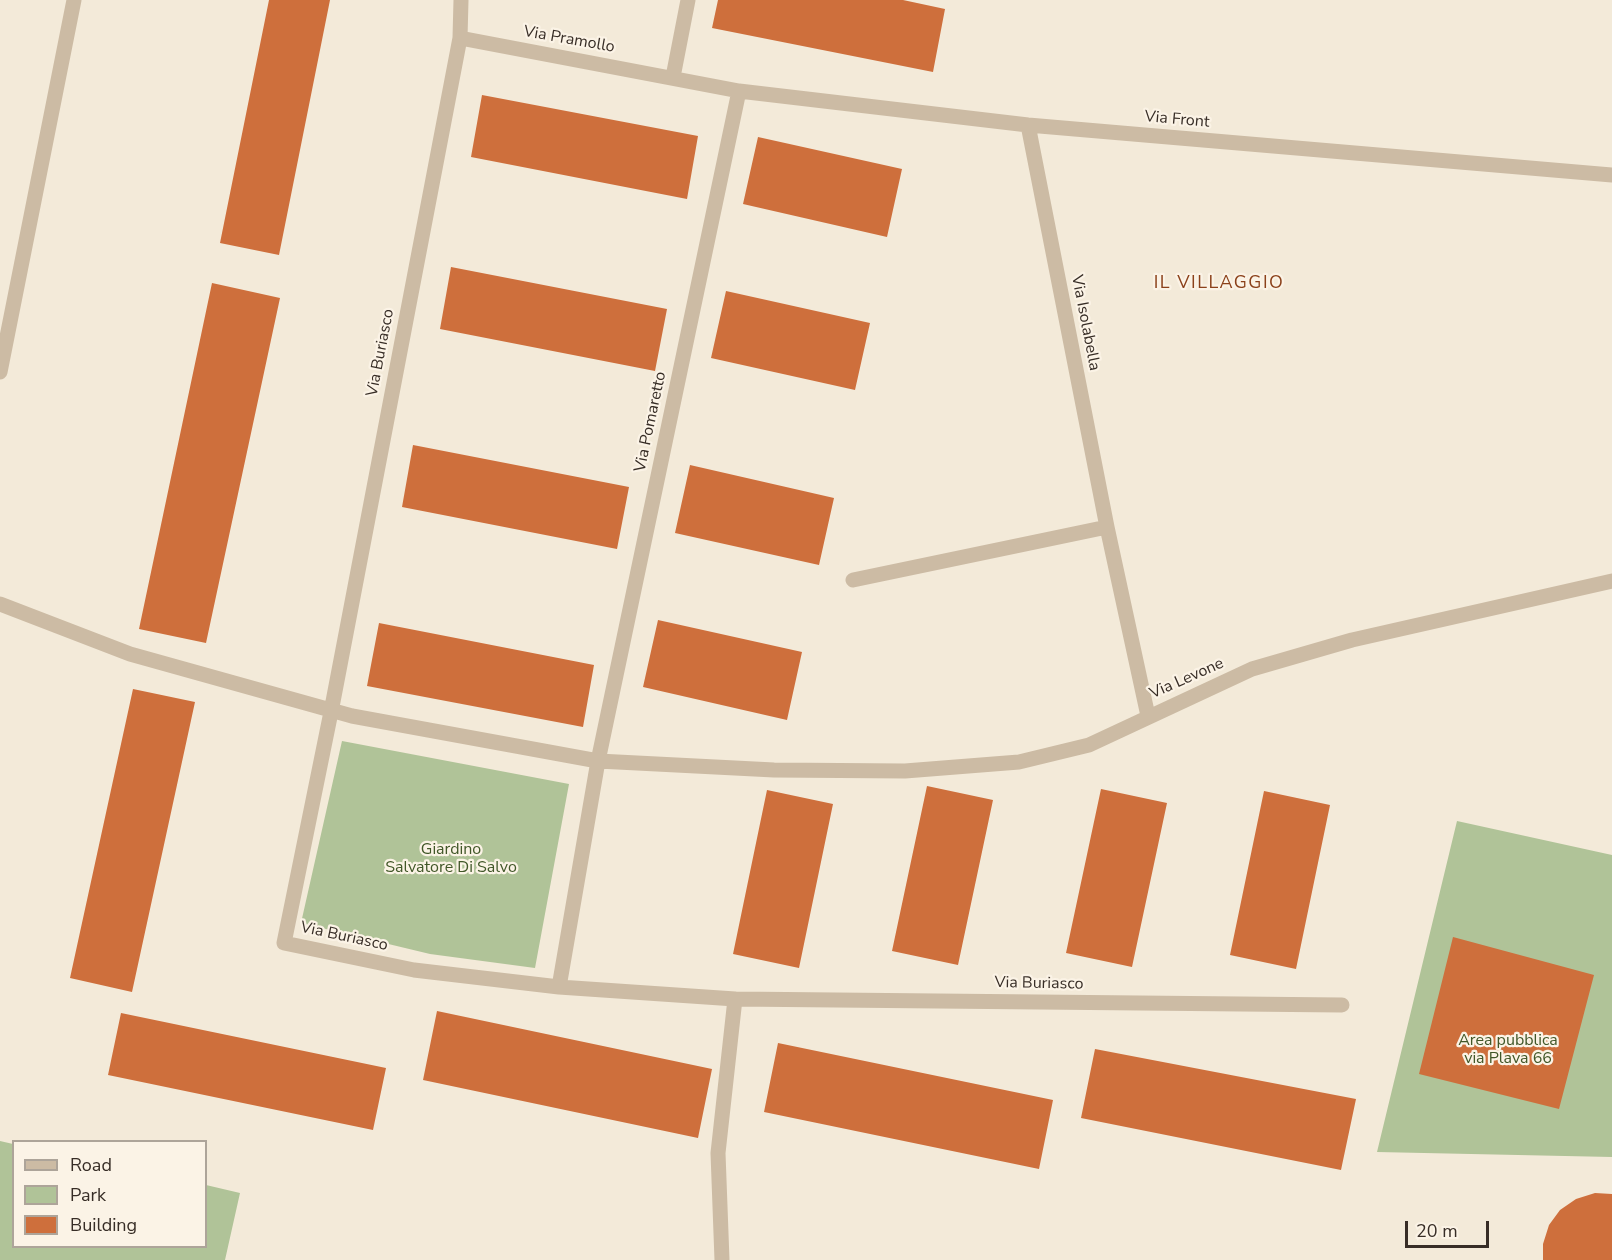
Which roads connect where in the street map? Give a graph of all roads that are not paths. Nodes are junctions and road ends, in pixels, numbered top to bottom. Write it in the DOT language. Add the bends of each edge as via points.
graph roads {
  1 [pos="74,0"];
  2 [pos="461,0"];
  3 [pos="688,0"];
  4 [pos="460,38"];
  5 [pos="673,77"];
  6 [pos="739,91"];
  7 [pos="1028,125"];
  8 [pos="1612,175"];
  9 [pos="0,372"];
  10 [pos="1107,527"];
  11 [pos="853,580"];
  12 [pos="1612,581"];
  13 [pos="0,604"];
  14 [pos="332,712"];
  15 [pos="1148,716"];
  16 [pos="598,761"];
  17 [pos="559,987"];
  18 [pos="735,999"];
  19 [pos="1342,1005"];
  20 [pos="722,1260"];
  1 -- 9 [label="street"];
  2 -- 4 [label="street, Via Buriasco"];
  3 -- 5 [label="street"];
  4 -- 5 [label="street, Via Pramollo"];
  4 -- 14 [label="street, Via Buriasco"];
  5 -- 6 [label="street, Via Pramollo"];
  6 -- 7 [label="street, Via Front"];
  6 -- 16 [label="street, Via Pomaretto"];
  7 -- 8 [label="street, Via Front"];
  7 -- 10 [label="street, Via Isolabella"];
  10 -- 11 [label="street"];
  10 -- 15 [label="street, Via Isolabella"];
  12 -- 15 [label="street, Via Levone" via="1352,639 1252,669"];
  13 -- 14 [label="street" via="130,654"];
  14 -- 16 [label="street"];
  14 -- 17 [label="street, Via Buriasco" via="284,943 414,970"];
  15 -- 16 [label="street, Via Levone" via="1089,745 1019,762 905,771 774,770"];
  16 -- 17 [label="street"];
  17 -- 18 [label="street, Via Buriasco"];
  18 -- 19 [label="street, Via Buriasco"];
  18 -- 20 [label="street" via="718,1153"];
}
